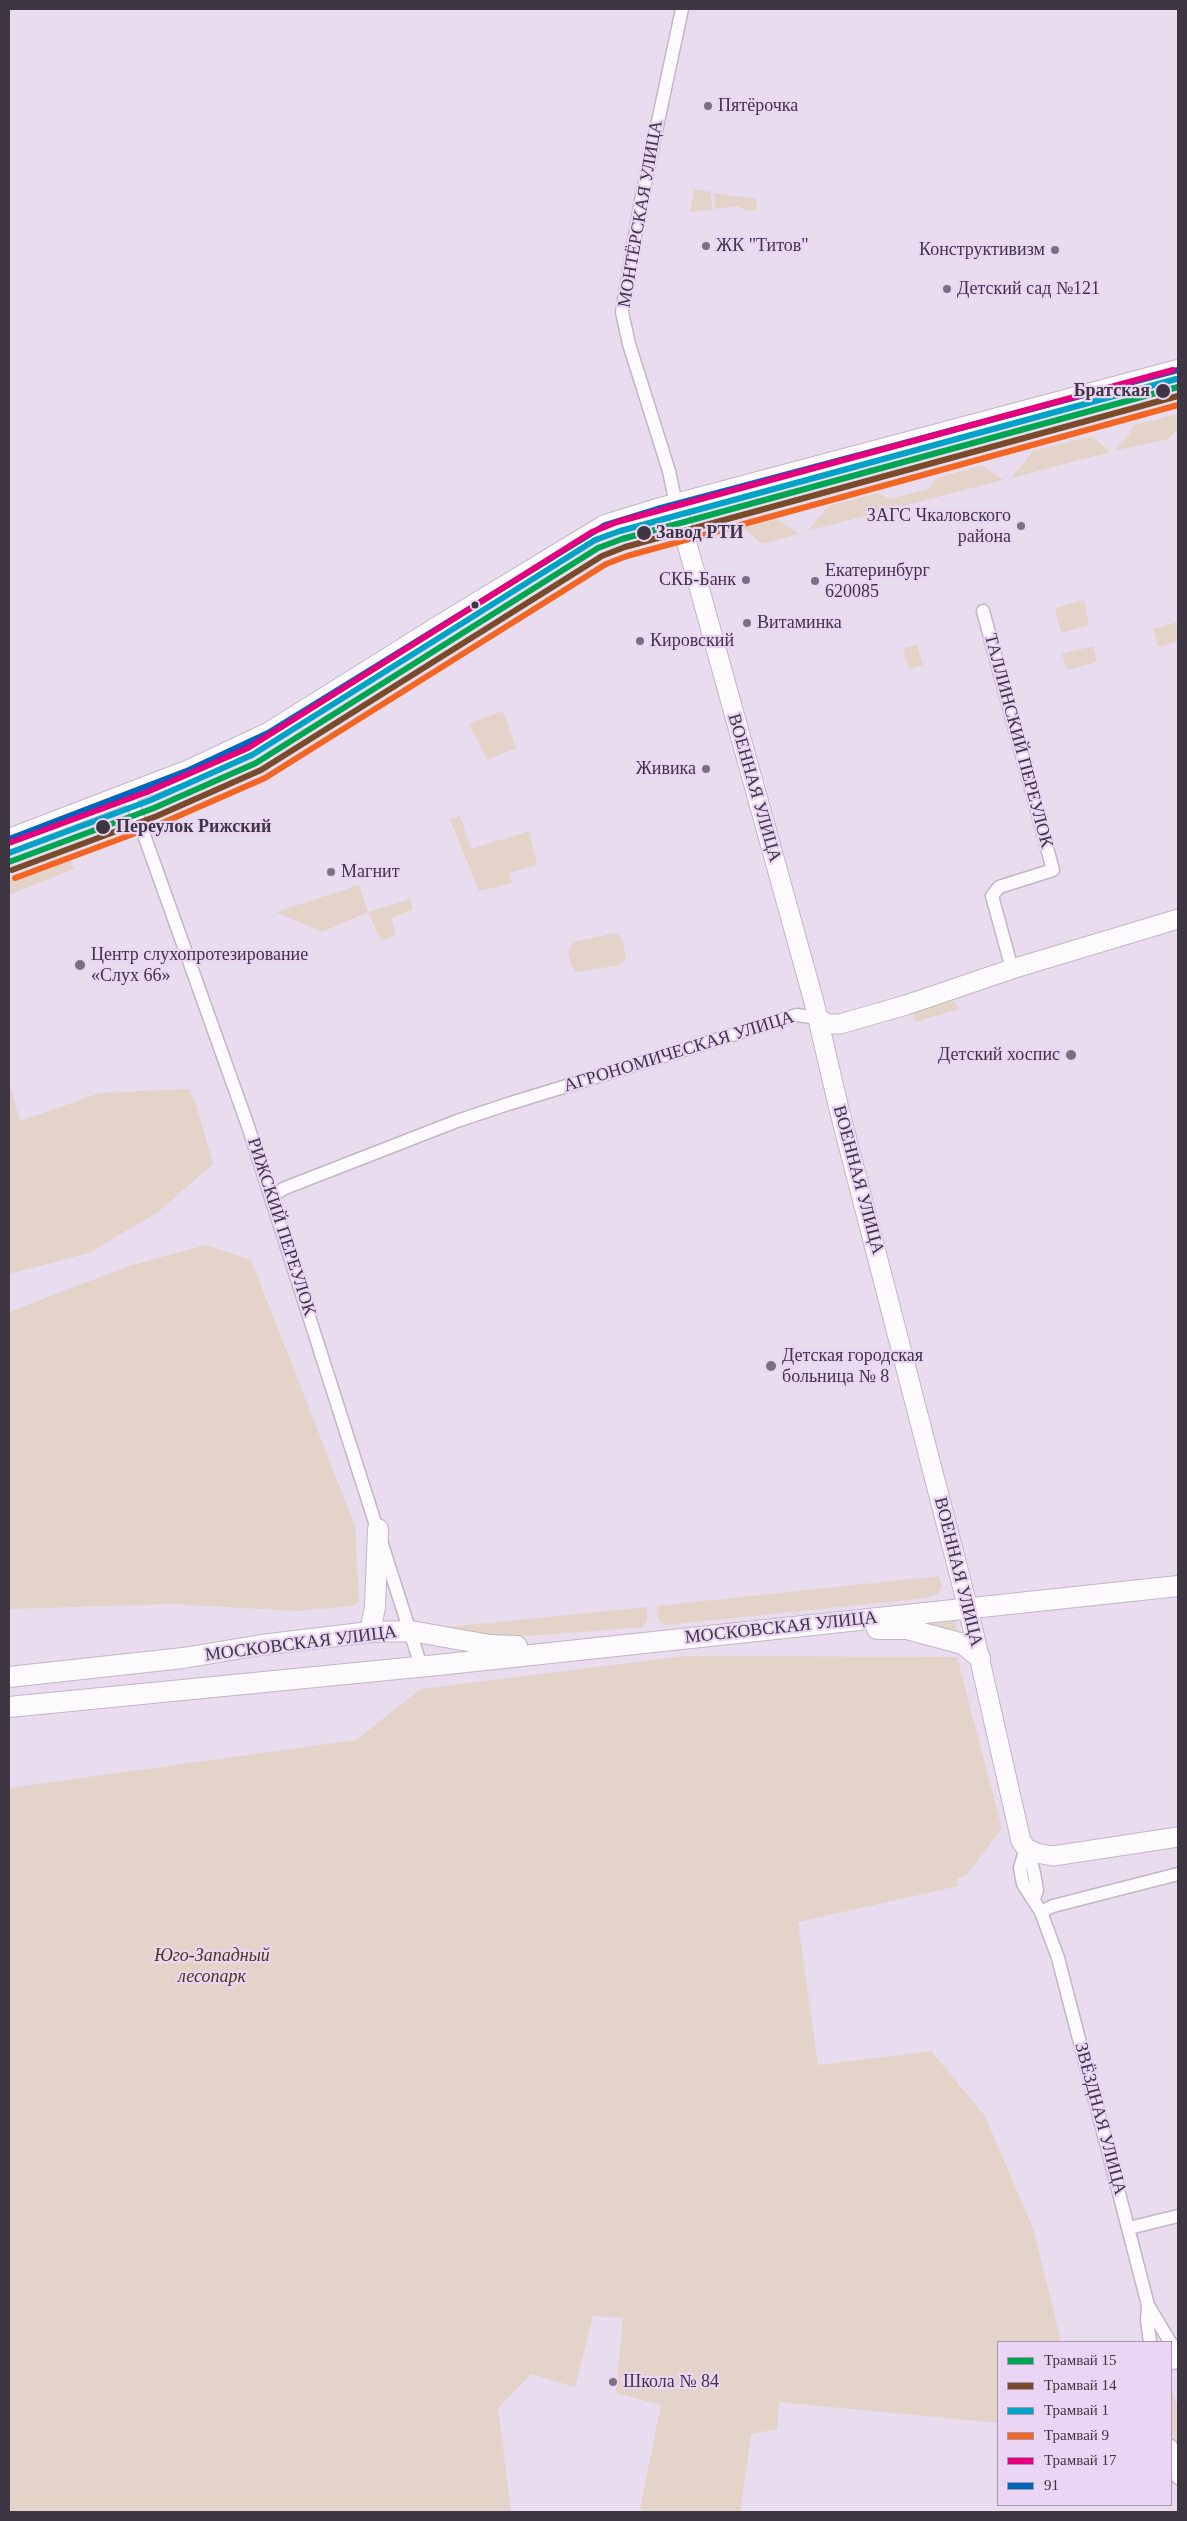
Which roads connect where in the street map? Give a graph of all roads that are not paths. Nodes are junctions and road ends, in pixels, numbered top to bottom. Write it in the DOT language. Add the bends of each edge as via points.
graph roads {
  1 [pos="682,9"];
  2 [pos="1178,370"];
  3 [pos="676,504"];
  4 [pos="983,611"];
  5 [pos="129,793"];
  6 [pos="9,839"];
  7 [pos="1178,919"];
  8 [pos="1012,969"];
  9 [pos="818,1018"];
  10 [pos="271,1196"];
  11 [pos="378,1529"];
  12 [pos="1178,1586"];
  13 [pos="968,1608"];
  14 [pos="829,1623"];
  15 [pos="411,1631"];
  16 [pos="370,1632"];
  17 [pos="594,1647"];
  18 [pos="980,1658"];
  19 [pos="421,1666"];
  20 [pos="9,1677"];
  21 [pos="9,1707"];
  22 [pos="1178,1837"];
  23 [pos="1025,1852"];
  24 [pos="1178,1874"];
  25 [pos="1023,1884"];
  26 [pos="1034,1899"];
  27 [pos="1041,1912"];
  28 [pos="1178,2216"];
  29 [pos="1129,2228"];
  30 [pos="1148,2305"];
  31 [pos="1150,2341"];
  32 [pos="1169,2341"];
  33 [pos="1172,2451"];
  34 [pos="1178,2478"];
  1 -- 3 [label="street, МОНТЁРСКАЯ УЛИЦА" via="640,206 622,312"];
  2 -- 3 [label="main road"];
  3 -- 5 [label="main road" via="605,525 268,733 229,753"];
  3 -- 9 [label="street, ВОЕННАЯ УЛИЦА"];
  4 -- 8 [label="street, ТАЛЛИНСКИЙ ПЕРЕУЛОК" via="1053,870 999,887 992,896"];
  5 -- 6 [label="main road"];
  5 -- 10 [label="street, РИЖСКИЙ ПЕРЕУЛОК"];
  7 -- 8 [label="street, АГРОНОМИЧЕСКАЯ УЛИЦА"];
  8 -- 9 [label="street, АГРОНОМИЧЕСКАЯ УЛИЦА" via="840,1024 826,1024"];
  9 -- 10 [label="street, АГРОНОМИЧЕСКАЯ УЛИЦА" via="797,1015 508,1104 457,1121"];
  9 -- 13 [label="street, ВОЕННАЯ УЛИЦА"];
  10 -- 11 [label="street, РИЖСКИЙ ПЕРЕУЛОК"];
  11 -- 15 [label="street, РИЖСКИЙ ПЕРЕУЛОК"];
  11 -- 16 [label="main road" via="375,1607"];
  12 -- 13 [label="main road, МОСКОВСКАЯ УЛИЦА"];
  13 -- 14 [label="main road, МОСКОВСКАЯ УЛИЦА"];
  13 -- 18 [label="street, ВОЕННАЯ УЛИЦА"];
  14 -- 17 [label="main road, МОСКОВСКАЯ УЛИЦА"];
  14 -- 18 [label="main road" via="843,1628 907,1629 963,1644"];
  15 -- 16 [label="main road, МОСКОВСКАЯ УЛИЦА"];
  15 -- 17 [label="main road, МОСКОВСКАЯ УЛИЦА" via="490,1645"];
  15 -- 19 [label="street, РИЖСКИЙ ПЕРЕУЛОК"];
  16 -- 20 [label="main road, МОСКОВСКАЯ УЛИЦА" via="183,1658"];
  17 -- 19 [label="main road, МОСКОВСКАЯ УЛИЦА"];
  18 -- 23 [label="street, ВОЕННАЯ УЛИЦА"];
  19 -- 21 [label="main road, МОСКОВСКАЯ УЛИЦА"];
  22 -- 23 [label="street" via="1053,1856"];
  23 -- 25 [label="street, ВОЕННАЯ УЛИЦА" via="1020,1868"];
  23 -- 26 [label="street, ВОЕННАЯ УЛИЦА" via="1036,1880"];
  24 -- 27 [label="street"];
  25 -- 26 [label="street, ЗВЁЗДНАЯ УЛИЦА"];
  26 -- 27 [label="street, ЗВЁЗДНАЯ УЛИЦА"];
  27 -- 29 [label="street, ЗВЁЗДНАЯ УЛИЦА" via="1058,1958"];
  28 -- 29 [label="street"];
  29 -- 30 [label="street, ЗВЁЗДНАЯ УЛИЦА"];
  30 -- 31 [label="street, ЗВЁЗДНАЯ УЛИЦА" via="1146,2320"];
  30 -- 32 [label="street"];
  33 -- 34 [label="street"];
}
